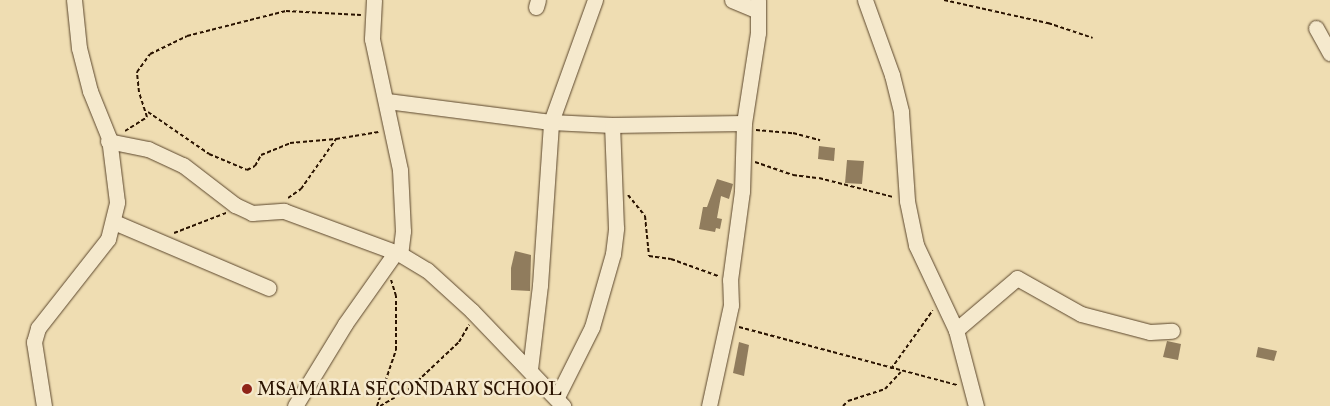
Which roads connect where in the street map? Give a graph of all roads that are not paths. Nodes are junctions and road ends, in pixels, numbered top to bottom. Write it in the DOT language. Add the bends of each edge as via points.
graph roads {
  1 [pos="74,0"];
  2 [pos="374,0"];
  3 [pos="595,0"];
  4 [pos="732,0"];
  5 [pos="865,0"];
  6 [pos="758,5"];
  7 [pos="1316,28"];
  8 [pos="1330,53"];
  9 [pos="387,100"];
  10 [pos="551,122"];
  11 [pos="612,125"];
  12 [pos="744,126"];
  13 [pos="108,140"];
  14 [pos="114,222"];
  15 [pos="395,257"];
  16 [pos="270,288"];
  17 [pos="956,330"];
  18 [pos="1172,331"];
  19 [pos="530,369"];
  20 [pos="560,402"];
  21 [pos="44,406"];
  22 [pos="295,406"];
  23 [pos="709,406"];
  24 [pos="976,406"];
  1 -- 13 [label="street" via="79,48"];
  2 -- 9 [label="street" via="376,66"];
  3 -- 10 [label="street"];
  4 -- 6 [label="street"];
  5 -- 17 [label="street" via="892,75 900,112 907,201 916,245"];
  6 -- 12 [label="street"];
  7 -- 8 [label="street"];
  9 -- 10 [label="street"];
  9 -- 15 [label="street" via="403,208"];
  10 -- 11 [label="street"];
  10 -- 19 [label="street" via="540,285"];
  11 -- 12 [label="street"];
  11 -- 20 [label="street" via="616,228 613,254 592,327"];
  12 -- 23 [label="street" via="742,191 730,280 728,324 720,347"];
  13 -- 14 [label="street" via="117,202"];
  13 -- 15 [label="street" via="148,149 183,165 245,210 260,214 284,211"];
  14 -- 16 [label="street"];
  14 -- 21 [label="street" via="108,239 38,328 34,342"];
  15 -- 19 [label="street" via="427,270"];
  15 -- 22 [label="street" via="345,324"];
  17 -- 18 [label="street" via="1016,278 1082,314 1150,332"];
  17 -- 24 [label="street"];
  19 -- 20 [label="street"];
}
